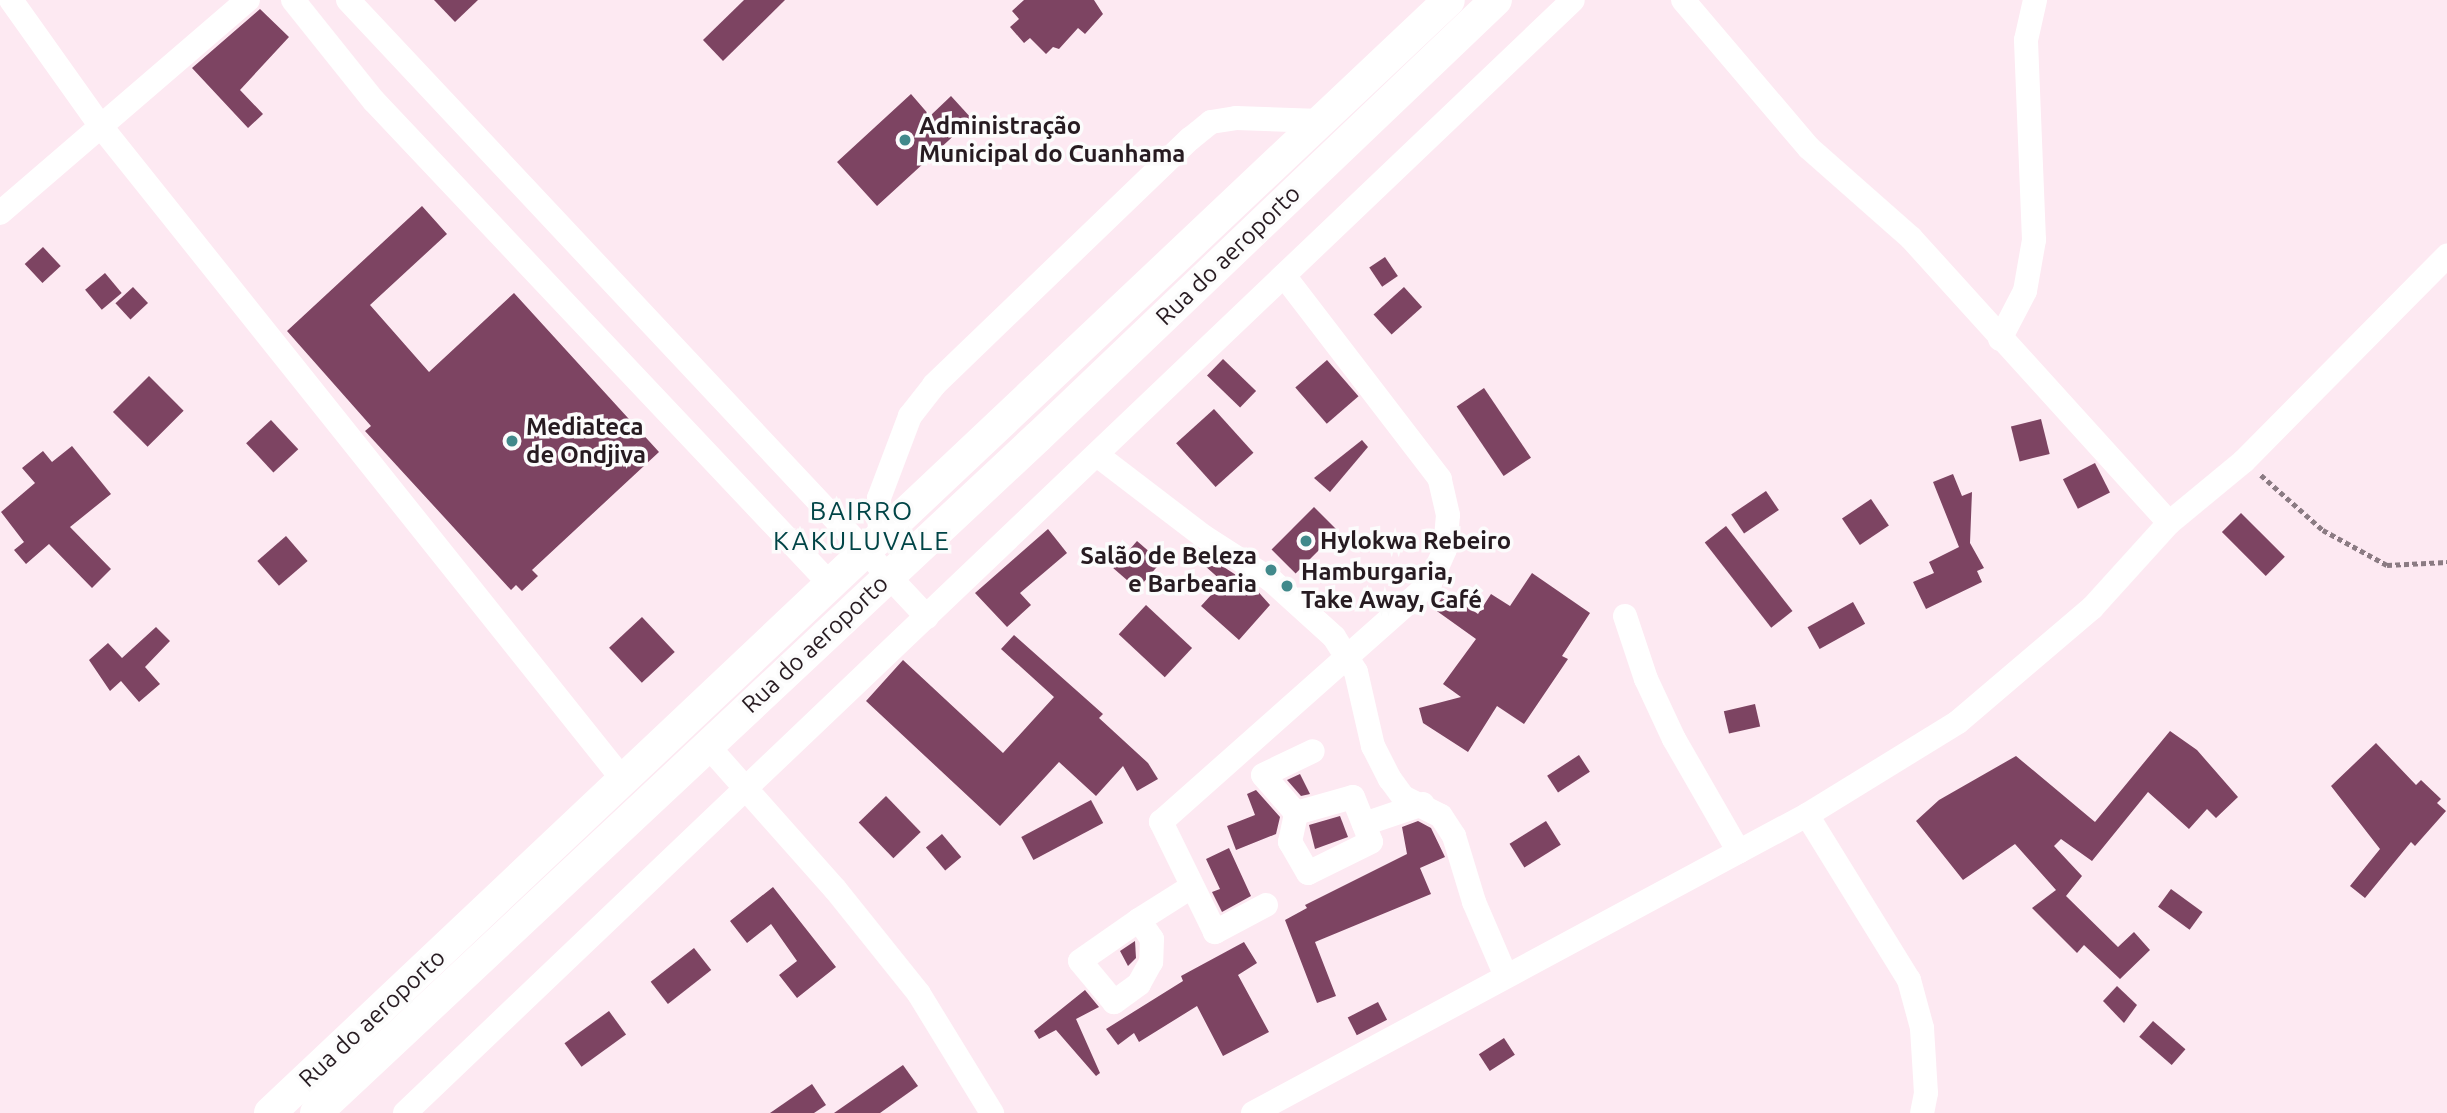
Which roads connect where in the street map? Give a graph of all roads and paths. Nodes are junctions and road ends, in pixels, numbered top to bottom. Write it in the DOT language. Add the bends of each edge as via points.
graph roads {
  1 [pos="11,0"];
  2 [pos="248,0"];
  3 [pos="293,0"];
  4 [pos="348,0"];
  5 [pos="1450,0"];
  6 [pos="1496,0"];
  7 [pos="1573,0"];
  8 [pos="1683,0"];
  9 [pos="2035,0"];
  10 [pos="1321,121"];
  11 [pos="99,124"];
  12 [pos="0,213"];
  13 [pos="2447,256"];
  14 [pos="1284,276"];
  15 [pos="2000,339"];
  16 [pos="1097,455"];
  17 [pos="2244,461"];
  18 [pos="2169,523"];
  19 [pos="872,545"];
  20 [pos="2447,562"];
  21 [pos="888,575"];
  22 [pos="831,585"];
  23 [pos="1625,616"];
  24 [pos="927,617"];
  25 [pos="1349,659"];
  26 [pos="707,745"];
  27 [pos="1313,751"];
  28 [pos="624,781"];
  29 [pos="746,790"];
  30 [pos="1423,804"];
  31 [pos="1296,813"];
  32 [pos="1807,815"];
  33 [pos="1364,824"];
  34 [pos="1739,852"];
  35 [pos="1191,887"];
  36 [pos="1266,905"];
  37 [pos="1139,920"];
  38 [pos="1505,974"];
  39 [pos="270,1113"];
  40 [pos="316,1113"];
  41 [pos="405,1113"];
  42 [pos="992,1113"];
  43 [pos="1253,1113"];
  44 [pos="1922,1113"];
  1 -- 11 [label="street"];
  2 -- 11 [label="street"];
  3 -- 22 [label="street" via="374,101"];
  4 -- 19 [label="street"];
  5 -- 10 [label="main road, Rua do aeroporto"];
  6 -- 21 [label="main road, Rua do aeroporto"];
  7 -- 14 [label="street"];
  8 -- 15 [label="street" via="1809,148 1911,238"];
  9 -- 15 [label="street" via="2026,40 2034,240 2025,291"];
  10 -- 19 [label="main road, Rua do aeroporto"];
  10 -- 19 [label="street" via="1211,121 1190,139 934,385 909,416 879,498"];
  11 -- 12 [label="street"];
  11 -- 28 [label="street"];
  13 -- 17 [label="street"];
  14 -- 16 [label="street"];
  14 -- 25 [label="street" via="1440,479 1448,515 1445,549 1430,583"];
  15 -- 18 [label="street"];
  16 -- 24 [label="street"];
  16 -- 25 [label="street" via="1279,587 1326,630"];
  17 -- 18 [label="street"];
  17 -- 20 [label="path" via="2323,530 2387,565"];
  18 -- 32 [label="street" via="2092,608 1958,722"];
  19 -- 21 [label="street"];
  19 -- 22 [label="main road, Rua do aeroporto"];
  21 -- 24 [label="street"];
  21 -- 26 [label="main road, Rua do aeroporto"];
  22 -- 28 [label="main road, Rua do aeroporto"];
  23 -- 34 [label="street" via="1646,679 1674,739"];
  24 -- 29 [label="street"];
  25 -- 30 [label="street" via="1373,746 1404,797"];
  25 -- 35 [label="street" via="1160,822"];
  26 -- 29 [label="street"];
  26 -- 40 [label="main road, Rua do aeroporto"];
  27 -- 31 [label="street" via="1263,775"];
  28 -- 39 [label="main road, Rua do aeroporto"];
  29 -- 41 [label="street"];
  29 -- 42 [label="street" via="835,889 919,994"];
  30 -- 33 [label="street"];
  30 -- 38 [label="street" via="1441,816 1454,836 1474,902"];
  31 -- 33 [label="street" via="1353,797"];
  31 -- 33 [label="street" via="1290,842 1308,873 1371,842"];
  32 -- 34 [label="street"];
  32 -- 44 [label="street" via="1909,980 1922,1028 1926,1093"];
  34 -- 38 [label="street"];
  35 -- 36 [label="street" via="1215,932"];
  35 -- 37 [label="street"];
  38 -- 43 [label="street"];
}
